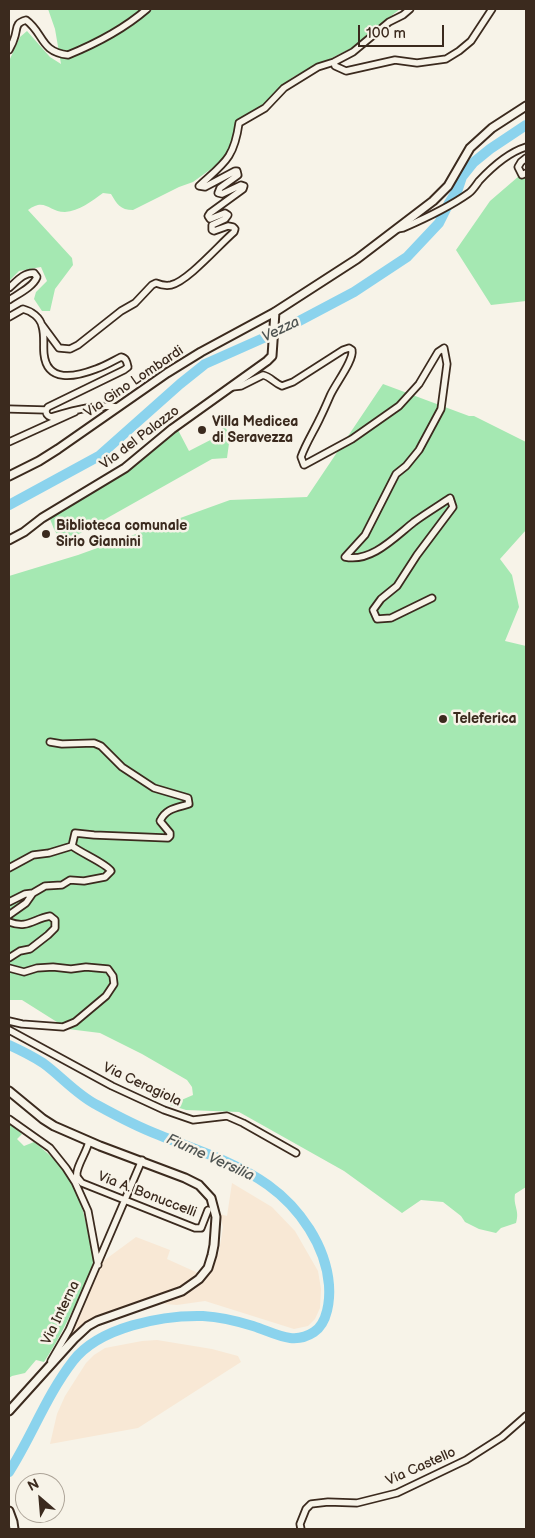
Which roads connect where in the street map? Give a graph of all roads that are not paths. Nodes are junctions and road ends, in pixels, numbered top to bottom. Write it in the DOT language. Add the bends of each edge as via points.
graph roads {
  1 [pos="147,9"];
  2 [pos="410,9"];
  3 [pos="492,9"];
  4 [pos="9,50"];
  5 [pos="334,62"];
  6 [pos="526,106"];
  7 [pos="526,147"];
  8 [pos="526,158"];
  9 [pos="526,173"];
  10 [pos="395,230"];
  11 [pos="9,288"];
  12 [pos="9,300"];
  13 [pos="275,312"];
  14 [pos="9,317"];
  15 [pos="42,325"];
  16 [pos="230,387"];
  17 [pos="117,407"];
  18 [pos="78,409"];
  19 [pos="9,410"];
  20 [pos="46,410"];
  21 [pos="9,442"];
  22 [pos="9,476"];
  23 [pos="9,540"];
  24 [pos="432,598"];
  25 [pos="50,742"];
  26 [pos="72,846"];
  27 [pos="9,868"];
  28 [pos="33,893"];
  29 [pos="9,902"];
  30 [pos="9,915"];
  31 [pos="9,922"];
  32 [pos="9,958"];
  33 [pos="9,968"];
  34 [pos="9,1021"];
  35 [pos="9,1030"];
  36 [pos="9,1091"];
  37 [pos="9,1119"];
  38 [pos="89,1141"];
  39 [pos="296,1153"];
  40 [pos="142,1160"];
  41 [pos="125,1200"];
  42 [pos="208,1210"];
  43 [pos="98,1265"];
  44 [pos="46,1370"];
  45 [pos="9,1410"];
  46 [pos="526,1416"];
  47 [pos="9,1511"];
  48 [pos="14,1529"];
  49 [pos="301,1529"];
  1 -- 4 [label="street" via="119,30 68,55 49,48 26,20 16,25"];
  2 -- 5 [label="street" via="384,25 353,52"];
  3 -- 5 [label="street" via="471,41 446,60 417,63 395,60 346,72"];
  5 -- 15 [label="street" via="318,67 284,88 265,108 239,123 234,148 226,162 199,186 205,187 237,171 238,175 218,193 241,185 243,189 208,216 210,219 225,213 228,215 225,219 212,225 212,230 232,226 234,232 195,270 172,284 152,285 135,303 70,349 59,348"];
  6 -- 10 [label="main road, Via Gino Lombardi" via="492,128 470,148 448,186"];
  7 -- 10 [label="street" via="504,158 471,191 446,208"];
  8 -- 9 [label="street" via="518,167 522,175"];
  10 -- 13 [label="main road, Via Gino Lombardi" via="357,259"];
  11 -- 12 [label="street" via="25,274 34,273 37,277"];
  13 -- 16 [label="main road, Via del Palazzo" via="272,356"];
  13 -- 17 [label="main road, Via Gino Lombardi" via="193,357"];
  14 -- 15 [label="street" via="23,309 31,311"];
  15 -- 20 [label="street" via="45,364 52,372 63,376 79,373 121,357 128,362 128,367 120,372"];
  16 -- 23 [label="main road, Via del Palazzo" via="125,468"];
  16 -- 24 [label="street" via="241,386 263,375 282,386 343,350 352,350 353,354 304,447 301,457 304,465 352,440 398,406 419,384 438,352 444,348 447,364 441,409 419,450 396,474 365,535 345,557 355,559 373,552 450,498 453,507 397,586 381,599 374,610 377,619 391,618"];
  17 -- 18 [label="street"];
  17 -- 22 [label="main road, Via Gino Lombardi" via="39,462"];
  18 -- 20 [label="street" via="51,418"];
  18 -- 21 [label="street"];
  19 -- 20 [label="street"];
  25 -- 26 [label="street" via="102,746 140,780 189,800 189,804 163,815 160,821 170,833 168,838 75,833"];
  26 -- 27 [label="street" via="49,854 33,855"];
  26 -- 28 [label="street" via="108,866 109,874 45,886"];
  28 -- 29 [label="street"];
  28 -- 30 [label="street" via="26,903"];
  31 -- 32 [label="street" via="18,926 50,916 55,920 55,928 48,935 30,949"];
  33 -- 34 [label="street" via="24,972 53,967 108,969 114,984 106,996 75,1022 63,1027"];
  35 -- 39 [label="street, Via Ceragiola" via="112,1086 175,1115 193,1120 227,1116"];
  36 -- 38 [label="main road" via="54,1126"];
  37 -- 43 [label="street" via="50,1148 75,1182 88,1211"];
  38 -- 40 [label="main road"];
  38 -- 41 [label="street, Via A. Bonuccelli" via="77,1176 82,1183"];
  40 -- 41 [label="street, Via Interna"];
  40 -- 44 [label="main road" via="199,1185 211,1198 216,1224 208,1268 182,1291 88,1326"];
  41 -- 42 [label="street, Via A. Bonuccelli" via="195,1228 201,1228"];
  41 -- 43 [label="street, Via Interna"];
  43 -- 44 [label="street, Via Interna" via="69,1330"];
  44 -- 45 [label="main road"];
  46 -- 49 [label="street, Via Castello" via="502,1437 466,1460 397,1493 357,1503 311,1504 300,1524"];
  47 -- 48 [label="main road"];
}
